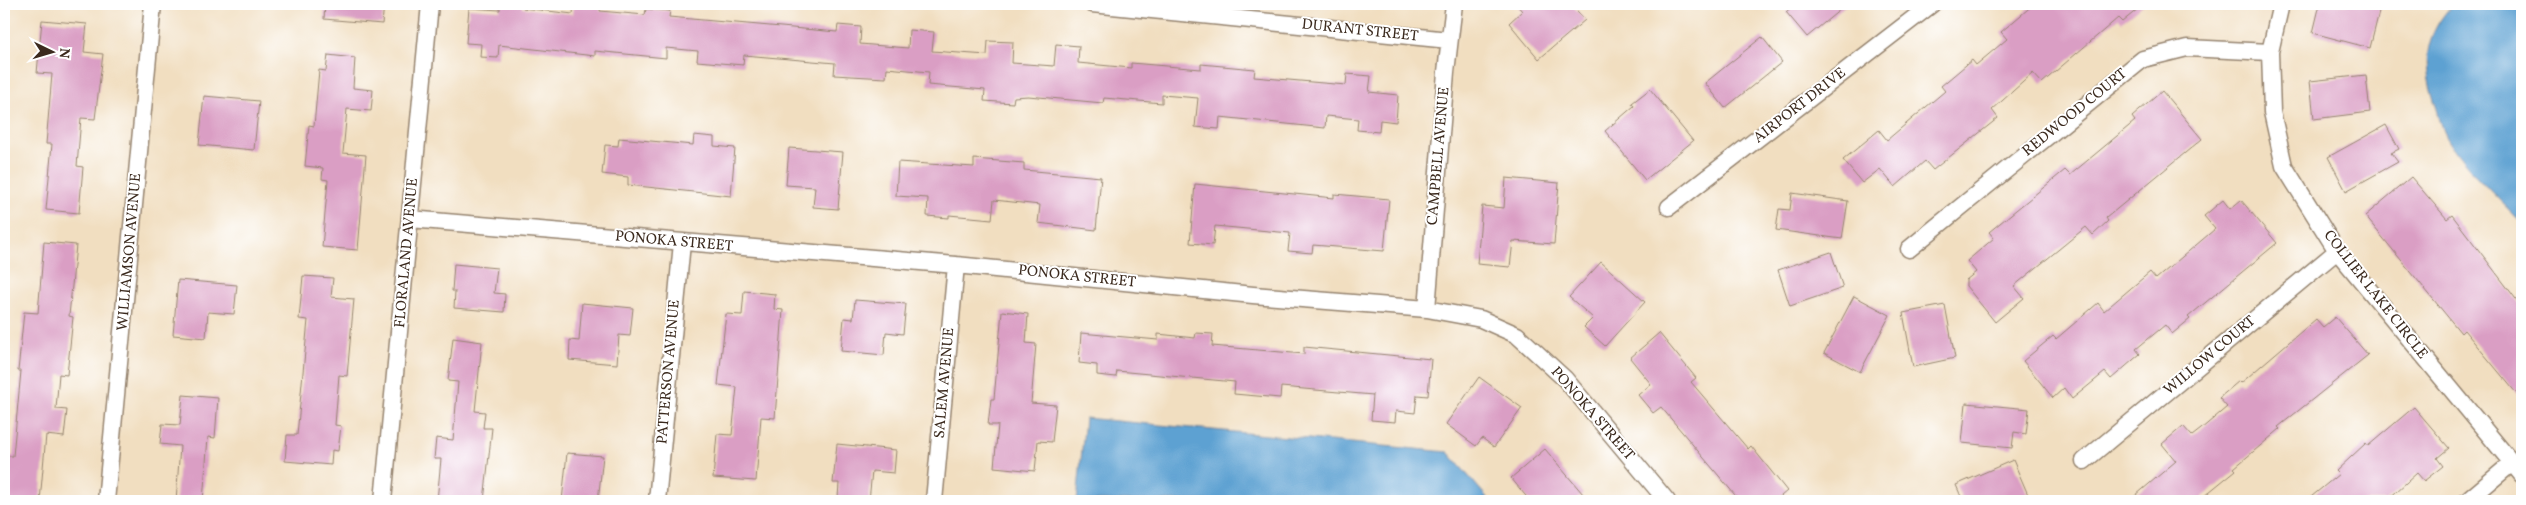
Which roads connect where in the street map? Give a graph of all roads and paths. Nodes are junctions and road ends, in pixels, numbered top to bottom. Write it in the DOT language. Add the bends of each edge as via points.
graph roads {
  1 [pos="153,4"];
  2 [pos="430,4"];
  3 [pos="1092,4"];
  4 [pos="1454,4"];
  5 [pos="1932,4"];
  6 [pos="2281,4"];
  7 [pos="1171,7"];
  8 [pos="1449,40"];
  9 [pos="2270,52"];
  10 [pos="1669,208"];
  11 [pos="410,219"];
  12 [pos="682,243"];
  13 [pos="1909,249"];
  14 [pos="2337,251"];
  15 [pos="956,265"];
  16 [pos="1427,309"];
  17 [pos="2084,461"];
  18 [pos="2517,469"];
  19 [pos="106,501"];
  20 [pos="383,501"];
  21 [pos="657,501"];
  22 [pos="934,501"];
  23 [pos="1667,501"];
  24 [pos="2466,501"];
  1 -- 19 [label="street, WILLIAMSON AVENUE"];
  2 -- 11 [label="street, FLORALAND AVENUE"];
  3 -- 7 [label="street, DURANT STREET"];
  4 -- 8 [label="street, CAMPBELL AVENUE"];
  5 -- 10 [label="street, AIRPORT DRIVE"];
  6 -- 9 [label="street, COLLIER LAKE CIRCLE"];
  7 -- 8 [label="street, DURANT STREET"];
  8 -- 16 [label="street, CAMPBELL AVENUE"];
  9 -- 13 [label="street, REDWOOD COURT" via="2187,48 2143,59"];
  9 -- 14 [label="street, COLLIER LAKE CIRCLE" via="2272,112 2284,166"];
  11 -- 12 [label="street, PONOKA STREET"];
  11 -- 20 [label="street, FLORALAND AVENUE"];
  12 -- 15 [label="street, PONOKA STREET"];
  12 -- 21 [label="street, PATTERSON AVENUE"];
  14 -- 17 [label="street, WILLOW COURT"];
  14 -- 18 [label="street, COLLIER LAKE CIRCLE"];
  15 -- 16 [label="street, PONOKA STREET"];
  15 -- 22 [label="street, SALEM AVENUE"];
  16 -- 23 [label="street, PONOKA STREET" via="1481,319 1517,335 1565,379"];
  18 -- 24 [label="street"];
}
